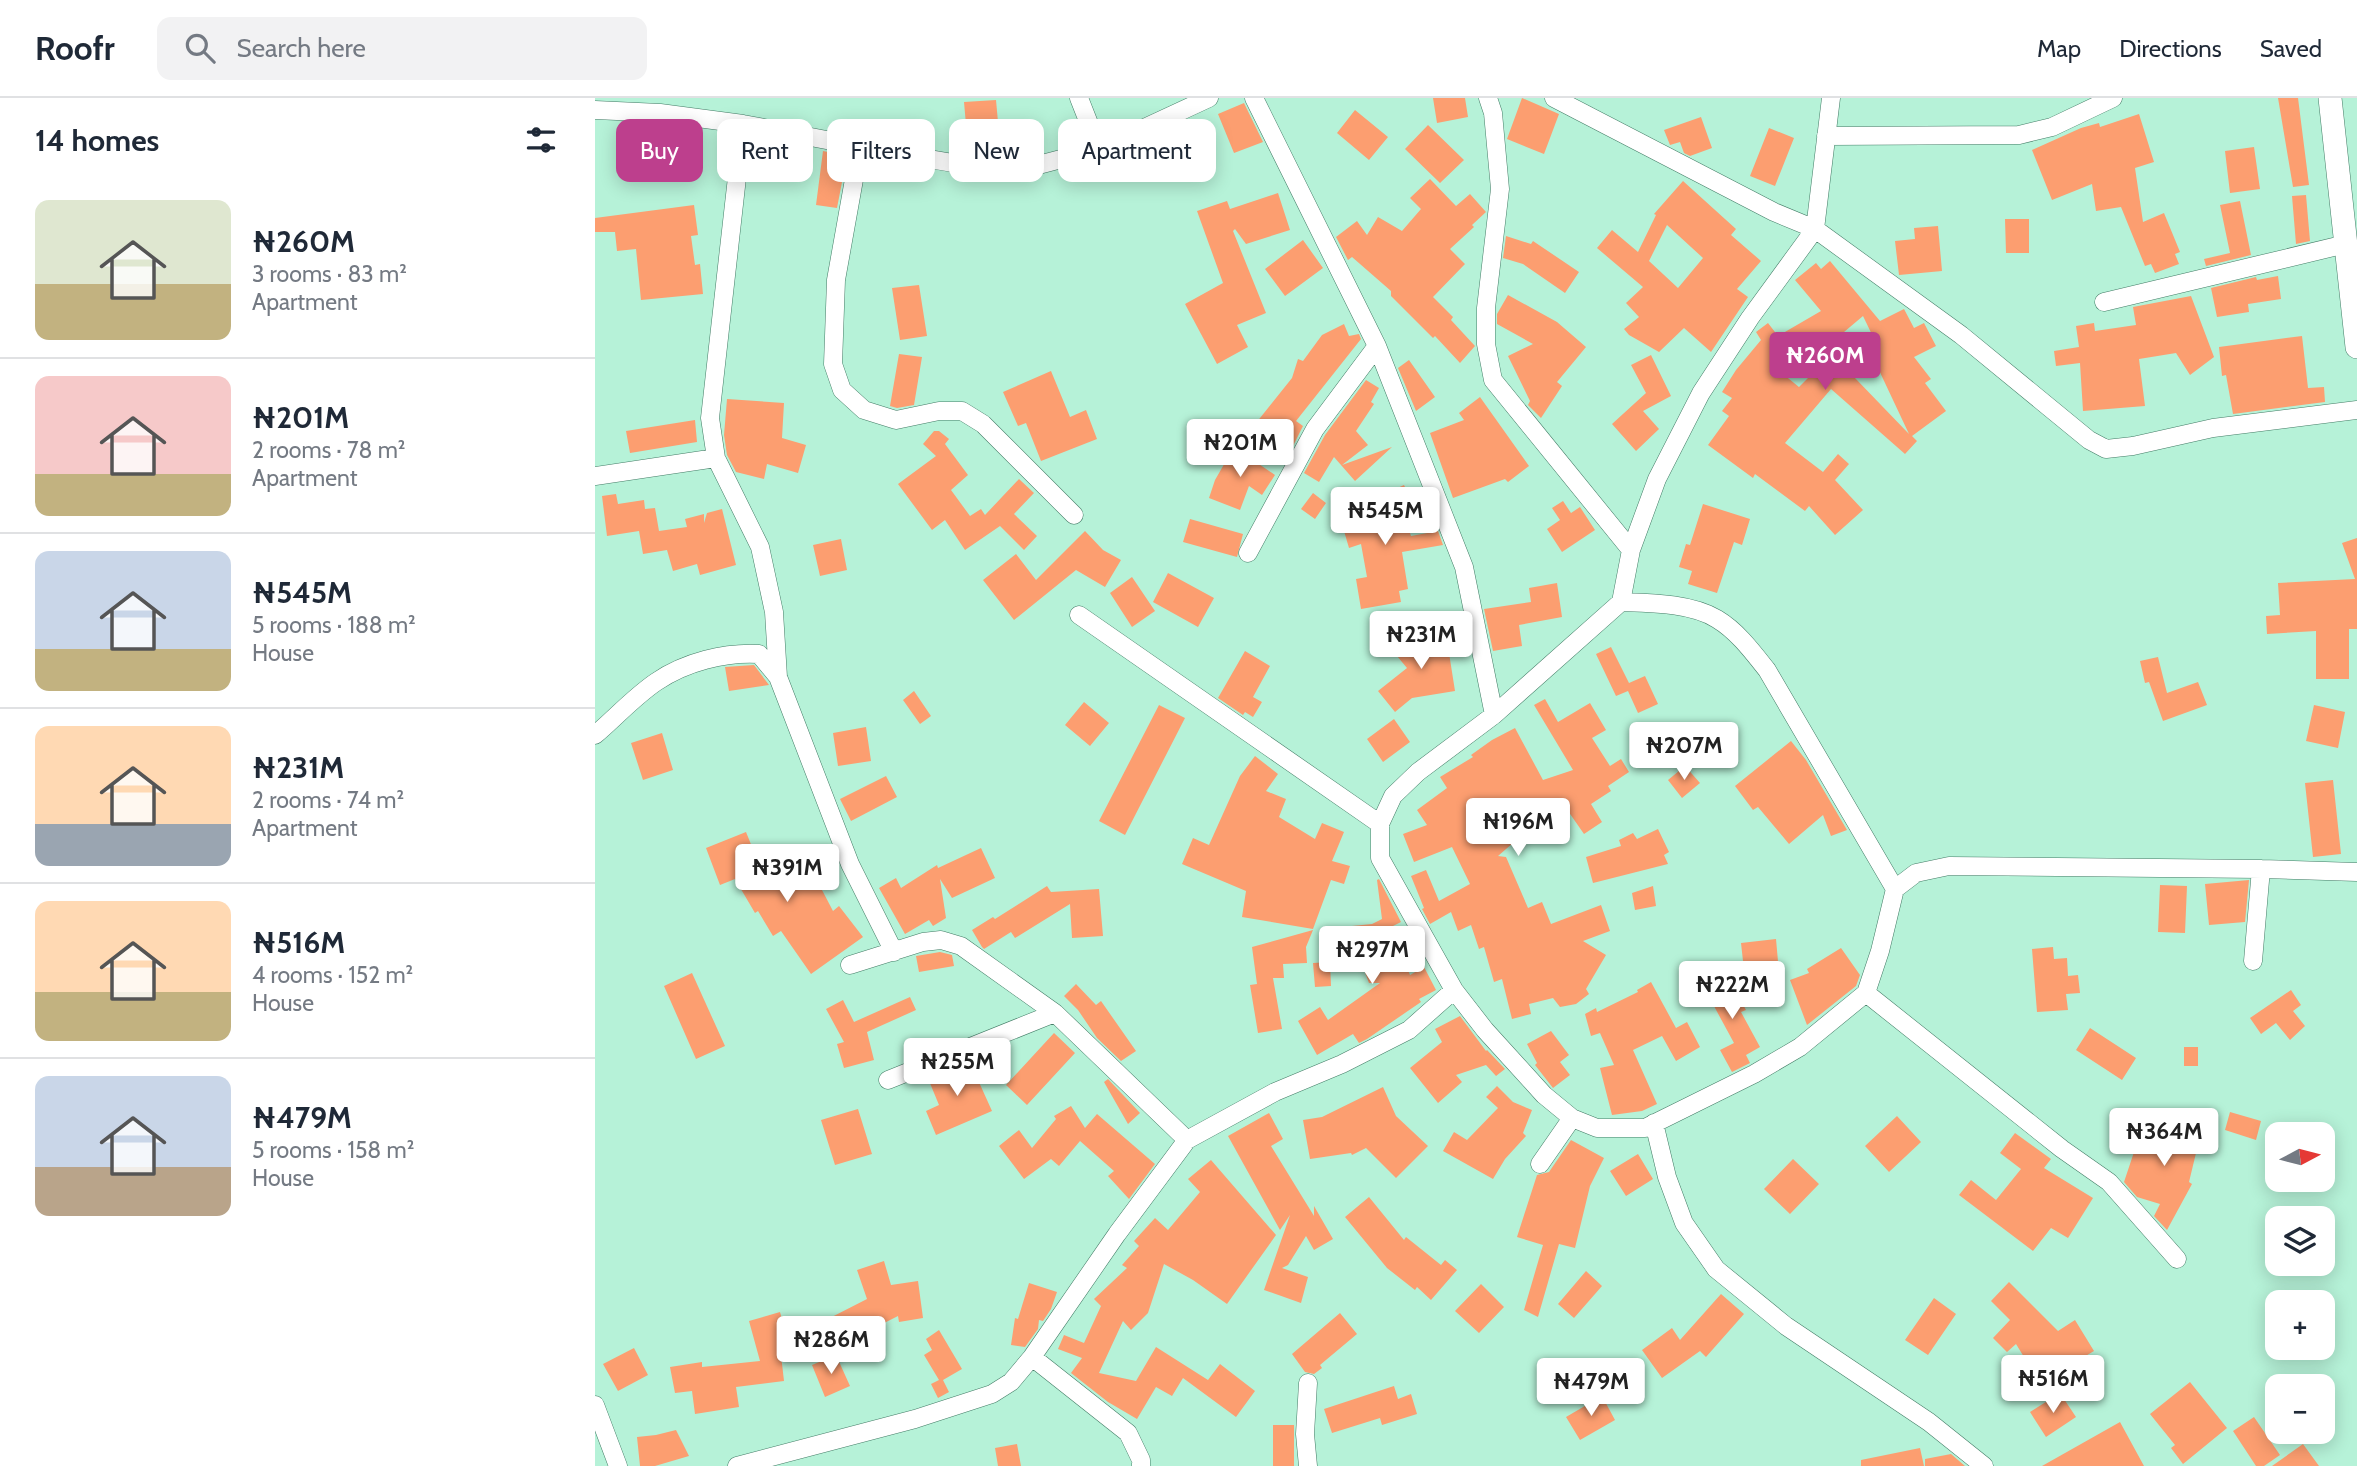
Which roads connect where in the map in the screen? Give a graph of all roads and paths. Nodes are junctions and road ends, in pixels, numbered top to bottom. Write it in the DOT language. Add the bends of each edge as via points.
graph roads {
  1 [pos="1079,98"];
  2 [pos="1209,98"];
  3 [pos="1254,98"];
  4 [pos="1488,98"];
  5 [pos="1554,98"];
  6 [pos="1831,98"];
  7 [pos="2113,98"];
  8 [pos="2330,98"];
  9 [pos="595,110"];
  10 [pos="1087,119"];
  11 [pos="1164,119"];
  12 [pos="717,121"];
  13 [pos="1826,136"];
  14 [pos="935,159"];
  15 [pos="1058,160"];
  16 [pos="736,182"];
  17 [pos="854,182"];
  18 [pos="1815,229"];
  19 [pos="2346,244"];
  20 [pos="2104,302"];
  21 [pos="2355,306"];
  22 [pos="1377,346"];
  23 [pos="2357,347"];
  24 [pos="2357,410"];
  25 [pos="716,458"];
  26 [pos="595,476"];
  27 [pos="1074,515"];
  28 [pos="1631,550"];
  29 [pos="1248,553"];
  30 [pos="1621,602"];
  31 [pos="1079,615"];
  32 [pos="778,677"];
  33 [pos="1494,715"];
  34 [pos="595,735"];
  35 [pos="1380,824"];
  36 [pos="2260,869"];
  37 [pos="2357,872"];
  38 [pos="1895,889"];
  39 [pos="894,952"];
  40 [pos="2253,961"];
  41 [pos="850,965"];
  42 [pos="1454,990"];
  43 [pos="1866,993"];
  44 [pos="1055,1013"];
  45 [pos="888,1080"];
  46 [pos="1572,1118"];
  47 [pos="1654,1123"];
  48 [pos="1187,1140"];
  49 [pos="1540,1164"];
  50 [pos="2177,1259"];
  51 [pos="1032,1357"];
  52 [pos="1308,1383"];
  53 [pos="595,1405"];
  54 [pos="618,1466"];
  55 [pos="737,1466"];
  56 [pos="1141,1466"];
  57 [pos="1308,1466"];
  58 [pos="1984,1466"];
  1 -- 10 [label="street"];
  2 -- 11 [label="street"];
  3 -- 22 [label="street"];
  4 -- 28 [label="street" via="1500,189 1486,308 1493,380"];
  5 -- 18 [label="street"];
  6 -- 13 [label="street"];
  7 -- 13 [label="street" via="2052,127 2019,135"];
  8 -- 19 [label="street"];
  9 -- 12 [label="street"];
  13 -- 18 [label="street"];
  14 -- 15 [label="street" via="1009,170"];
  16 -- 25 [label="street" via="710,418"];
  17 -- 27 [label="street" via="836,280 833,364 842,390 864,410 896,421 962,411 983,424"];
  18 -- 24 [label="street" via="1961,335 2088,440 2106,449 2213,428"];
  18 -- 28 [label="street" via="1701,393 1657,479"];
  19 -- 20 [label="street"];
  19 -- 21 [label="street"];
  21 -- 23 [label="street"];
  22 -- 29 [label="street" via="1315,429"];
  22 -- 33 [label="street" via="1464,567"];
  25 -- 26 [label="street"];
  25 -- 32 [label="street" via="760,547 773,612"];
  28 -- 30 [label="street"];
  30 -- 33 [label="street"];
  30 -- 38 [label="street" via="1671,604 1716,618 1745,643 1767,670"];
  31 -- 35 [label="street"];
  32 -- 34 [label="street" via="759,654 734,653 692,664 657,681"];
  32 -- 39 [label="street" via="850,864"];
  33 -- 35 [label="street" via="1418,772 1393,796"];
  35 -- 42 [label="street" via="1380,858"];
  36 -- 37 [label="street"];
  36 -- 38 [label="street" via="1949,866 1916,873"];
  36 -- 40 [label="street"];
  38 -- 43 [label="street"];
  39 -- 41 [label="street"];
  39 -- 44 [label="street" via="941,940 961,946"];
  42 -- 46 [label="street" via="1544,1095"];
  42 -- 48 [label="street" via="1409,1030 1275,1092"];
  43 -- 47 [label="street" via="1800,1047"];
  43 -- 50 [label="street" via="2109,1182"];
  44 -- 45 [label="street"];
  44 -- 48 [label="street"];
  46 -- 47 [label="street" via="1597,1128 1645,1128"];
  46 -- 49 [label="street"];
  47 -- 58 [label="street" via="1684,1223 1716,1269 1786,1326 1929,1422"];
  48 -- 51 [label="street"];
  51 -- 55 [label="street" via="1011,1382 992,1394"];
  51 -- 56 [label="street" via="1128,1433"];
  52 -- 57 [label="street"];
  53 -- 54 [label="street"];
}
